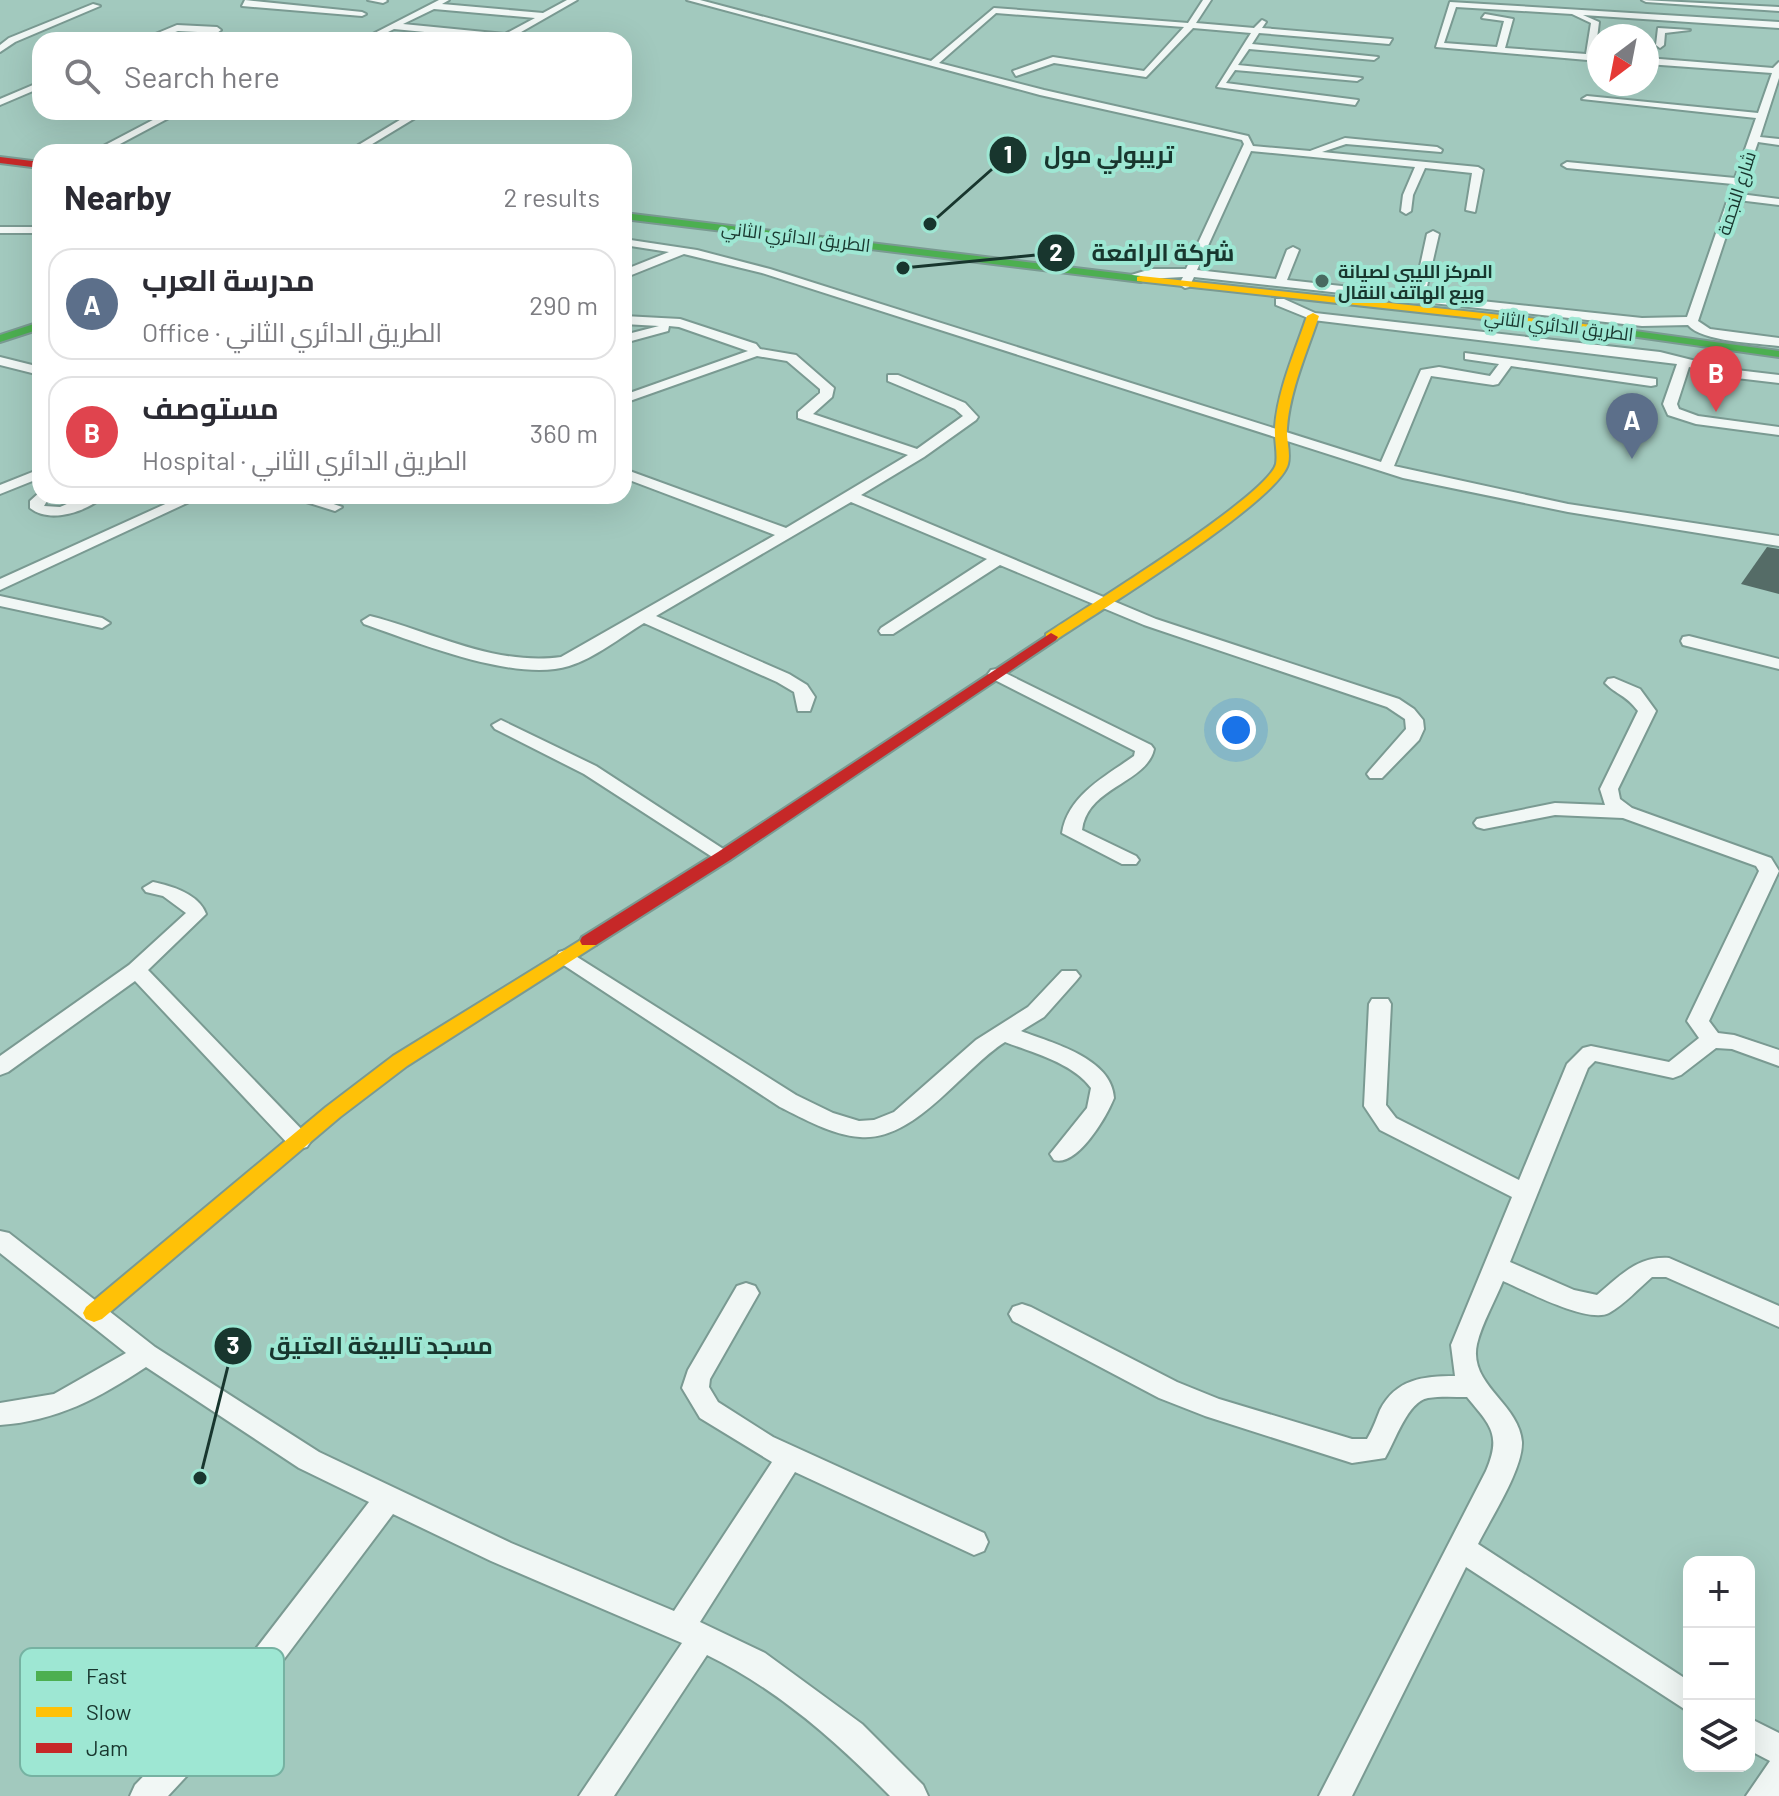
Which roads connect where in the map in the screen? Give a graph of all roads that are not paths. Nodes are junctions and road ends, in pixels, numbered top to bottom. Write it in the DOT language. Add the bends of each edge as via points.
graph roads {
  1 [pos="250,0"];
  2 [pos="372,0"];
  3 [pos="445,0"];
  4 [pos="573,0"];
  5 [pos="691,0"];
  6 [pos="1207,0"];
  7 [pos="1646,0"];
  8 [pos="383,1"];
  9 [pos="707,2"];
  10 [pos="1680,2"];
  11 [pos="96,6"];
  12 [pos="432,6"];
  13 [pos="1779,9"];
  14 [pos="1570,11"];
  15 [pos="1449,13"];
  16 [pos="362,14"];
  17 [pos="544,16"];
  18 [pos="1272,18"];
  19 [pos="1680,18"];
  20 [pos="1595,24"];
  21 [pos="1191,25"];
  22 [pos="1779,25"];
  23 [pos="393,26"];
  24 [pos="1257,29"];
  25 [pos="217,30"];
  26 [pos="1694,31"];
  27 [pos="166,32"];
  28 [pos="381,32"];
  29 [pos="448,32"];
  30 [pos="515,32"];
  31 [pos="1389,41"];
  32 [pos="1660,45"];
  33 [pos="1247,46"];
  34 [pos="0,49"];
  35 [pos="1500,50"];
  36 [pos="1587,56"];
  37 [pos="1374,57"];
  38 [pos="1659,62"];
  39 [pos="932,64"];
  40 [pos="1233,67"];
  41 [pos="1778,68"];
  42 [pos="1016,73"];
  43 [pos="1357,78"];
  44 [pos="32,88"];
  45 [pos="1587,99"];
  46 [pos="0,102"];
  47 [pos="1355,102"];
  48 [pos="1762,116"];
  49 [pos="159,120"];
  50 [pos="406,120"];
  51 [pos="1754,139"];
  52 [pos="1779,142"];
  53 [pos="113,144"];
  54 [pos="366,144"];
  55 [pos="1247,148"];
  56 [pos="1437,150"];
  57 [pos="0,151"];
  58 [pos="1296,152"];
  59 [pos="32,154"];
  60 [pos="0,159"];
  61 [pos="32,163"];
  62 [pos="1422,164"];
  63 [pos="1567,165"];
  64 [pos="1741,182"];
  65 [pos="1736,197"];
  66 [pos="1779,202"];
  67 [pos="1471,210"];
  68 [pos="1406,211"];
  69 [pos="632,219"];
  70 [pos="0,230"];
  71 [pos="32,230"];
  72 [pos="632,234"];
  73 [pos="1433,234"];
  74 [pos="632,243"];
  75 [pos="1293,250"];
  76 [pos="683,251"];
  77 [pos="632,271"];
  78 [pos="1188,279"];
  79 [pos="1271,290"];
  80 [pos="1419,298"];
  81 [pos="1345,309"];
  82 [pos="1313,316"];
  83 [pos="632,320"];
  84 [pos="1692,321"];
  85 [pos="680,323"];
  86 [pos="32,328"];
  87 [pos="1484,330"];
  88 [pos="632,337"];
  89 [pos="0,339"];
  90 [pos="1779,342"];
  91 [pos="1616,351"];
  92 [pos="755,352"];
  93 [pos="1779,352"];
  94 [pos="1470,356"];
  95 [pos="0,361"];
  96 [pos="1685,361"];
  97 [pos="1507,363"];
  98 [pos="1779,364"];
  99 [pos="32,369"];
  100 [pos="1611,377"];
  101 [pos="893,378"];
  102 [pos="1779,379"];
  103 [pos="1651,382"];
  104 [pos="632,396"];
  105 [pos="1779,431"];
  106 [pos="1280,436"];
  107 [pos="919,454"];
  108 [pos="1386,468"];
  109 [pos="32,476"];
  110 [pos="632,476"];
  111 [pos="0,490"];
  112 [pos="847,495"];
  113 [pos="37,504"];
  114 [pos="77,504"];
  115 [pos="177,504"];
  116 [pos="324,504"];
  117 [pos="335,507"];
  118 [pos="787,534"];
  119 [pos="1779,541"];
  120 [pos="1000,558"];
  121 [pos="0,585"];
  122 [pos="0,601"];
  123 [pos="1103,602"];
  124 [pos="644,617"];
  125 [pos="370,621"];
  126 [pos="102,623"];
  127 [pos="887,631"];
  128 [pos="1689,641"];
  129 [pos="1779,664"];
  130 [pos="997,674"];
  131 [pos="1614,683"];
  132 [pos="804,707"];
  133 [pos="501,725"];
  134 [pos="1376,774"];
  135 [pos="1625,812"];
  136 [pos="1484,823"];
  137 [pos="724,856"];
  138 [pos="1129,860"];
  139 [pos="153,888"];
  140 [pos="566,957"];
  141 [pos="136,970"];
  142 [pos="1069,976"];
  143 [pos="1380,1004"];
  144 [pos="1004,1033"];
  145 [pos="1711,1040"];
  146 [pos="1779,1058"];
  147 [pos="0,1067"];
  148 [pos="299,1141"];
  149 [pos="1062,1154"];
  150 [pos="1526,1194"];
  151 [pos="0,1240"];
  152 [pos="1496,1267"];
  153 [pos="746,1293"];
  154 [pos="94,1313"];
  155 [pos="1022,1314"];
  156 [pos="1779,1317"];
  157 [pos="146,1354"];
  158 [pos="1472,1386"];
  159 [pos="0,1414"];
  160 [pos="789,1458"];
  161 [pos="387,1500"];
  162 [pos="974,1542"];
  163 [pos="1461,1548"];
  164 [pos="691,1632"];
  165 [pos="274,1648"];
  166 [pos="1683,1694"];
  167 [pos="1755,1736"];
  168 [pos="1779,1750"];
  169 [pos="1779,1773"];
  170 [pos="165,1776"];
  171 [pos="146,1796"];
  172 [pos="595,1796"];
  173 [pos="912,1796"];
  174 [pos="1335,1796"];
  175 [pos="1762,1796"];
  1 -- 16 [label="street" via="245,4"];
  2 -- 8 [label="street"];
  3 -- 12 [label="street"];
  4 -- 17 [label="street"];
  5 -- 9 [label="street"];
  6 -- 21 [label="street"];
  7 -- 10 [label="street"];
  9 -- 39 [label="street"];
  10 -- 13 [label="street"];
  10 -- 19 [label="street"];
  11 -- 34 [label="street"];
  12 -- 17 [label="street"];
  12 -- 23 [label="street"];
  14 -- 15 [label="street" via="1453,4"];
  14 -- 19 [label="street"];
  14 -- 20 [label="street"];
  15 -- 35 [label="street" via="1508,18"];
  15 -- 35 [label="street" via="1439,45"];
  17 -- 30 [label="street"];
  18 -- 24 [label="street" via="1263,19"];
  19 -- 22 [label="street"];
  21 -- 24 [label="street"];
  21 -- 39 [label="street" via="994,10"];
  21 -- 42 [label="street" via="1146,74 1053,60"];
  23 -- 28 [label="street"];
  23 -- 29 [label="street"];
  24 -- 31 [label="street"];
  24 -- 33 [label="street"];
  25 -- 27 [label="street"];
  26 -- 32 [label="street" via="1661,30"];
  33 -- 37 [label="street"];
  33 -- 40 [label="street"];
  35 -- 36 [label="street"];
  38 -- 41 [label="street"];
  39 -- 55 [label="street" via="1237,136 1249,141"];
  40 -- 43 [label="street"];
  40 -- 47 [label="street" via="1220,85"];
  41 -- 48 [label="street, شارع النجمة"];
  44 -- 46 [label="street"];
  45 -- 48 [label="street"];
  48 -- 51 [label="street, شارع النجمة"];
  49 -- 53 [label="street"];
  50 -- 54 [label="street"];
  51 -- 52 [label="street"];
  51 -- 64 [label="street, شارع النجمة"];
  55 -- 58 [label="street"];
  55 -- 78 [label="street"];
  56 -- 58 [label="street" via="1345,141"];
  57 -- 59 [label="main road"];
  58 -- 62 [label="street"];
  60 -- 61 [label="main road"];
  62 -- 67 [label="street" via="1480,171"];
  62 -- 68 [label="street"];
  63 -- 64 [label="street"];
  64 -- 65 [label="street, شارع النجمة"];
  65 -- 66 [label="street"];
  65 -- 84 [label="street, شارع النجمة"];
  69 -- 78 [label="main road, الطريق الدائري الثاني" via="1132,278"];
  70 -- 71 [label="street"];
  72 -- 79 [label="main road, الطريق الدائري الثاني" via="775,251"];
  73 -- 80 [label="street"];
  74 -- 76 [label="street"];
  75 -- 79 [label="street"];
  76 -- 77 [label="street"];
  76 -- 106 [label="street" via="780,275"];
  78 -- 79 [label="main road, الطريق الدائري الثاني"];
  79 -- 80 [label="street"];
  79 -- 81 [label="main road, الطريق الدائري الثاني"];
  79 -- 82 [label="street"];
  79 -- 93 [label="main road, الطريق الدائري الثاني"];
  80 -- 84 [label="street" via="1642,322"];
  81 -- 82 [label="street"];
  81 -- 87 [label="main road, الطريق الدائري الثاني"];
  82 -- 87 [label="street"];
  82 -- 106 [label="main road" via="1293,373"];
  83 -- 85 [label="street"];
  84 -- 90 [label="street" via="1707,332"];
  85 -- 88 [label="street"];
  85 -- 92 [label="street"];
  86 -- 89 [label="main road"];
  87 -- 91 [label="street"];
  87 -- 98 [label="main road, الطريق الدائري الثاني"];
  91 -- 96 [label="street"];
  91 -- 100 [label="street"];
  92 -- 104 [label="street"];
  92 -- 107 [label="street" via="791,358 827,388 803,415"];
  94 -- 97 [label="street"];
  95 -- 99 [label="street"];
  96 -- 102 [label="street"];
  96 -- 105 [label="street" via="1669,407 1673,412 1689,419"];
  97 -- 100 [label="street"];
  97 -- 108 [label="street" via="1493,381 1426,373"];
  100 -- 103 [label="street"];
  101 -- 107 [label="street" via="960,406 971,417"];
  106 -- 108 [label="street"];
  106 -- 123 [label="main road" via="1283,462 1268,486"];
  107 -- 112 [label="street"];
  108 -- 119 [label="street" via="1568,508"];
  109 -- 111 [label="street"];
  110 -- 118 [label="street"];
  112 -- 118 [label="street"];
  112 -- 120 [label="street"];
  113 -- 114 [label="street" via="57,512"];
  115 -- 121 [label="street"];
  116 -- 117 [label="street"];
  118 -- 124 [label="street"];
  120 -- 123 [label="street"];
  120 -- 127 [label="street"];
  122 -- 126 [label="street"];
  123 -- 130 [label="main road"];
  123 -- 134 [label="street" via="1411,713 1416,721 1413,736"];
  124 -- 125 [label="street" via="565,662 543,666 493,658"];
  124 -- 132 [label="street" via="783,678 801,689"];
  128 -- 129 [label="street"];
  130 -- 137 [label="main road"];
  130 -- 138 [label="street" via="1145,749 1143,758 1081,808 1072,825 1072,833 1085,841"];
  131 -- 135 [label="street" via="1634,693 1647,711 1609,789 1611,801"];
  133 -- 137 [label="street" via="603,778"];
  135 -- 136 [label="street" via="1555,809"];
  135 -- 145 [label="street" via="1768,866 1698,1021"];
  137 -- 140 [label="main road"];
  139 -- 141 [label="street" via="170,892 196,914"];
  140 -- 144 [label="street" via="788,1101 842,1126 876,1128 902,1118"];
  140 -- 148 [label="main road" via="400,1061"];
  141 -- 147 [label="street"];
  141 -- 148 [label="street"];
  142 -- 144 [label="street" via="1036,1012"];
  143 -- 150 [label="street" via="1375,1106 1380,1115 1403,1133"];
  144 -- 149 [label="street" via="1092,1071 1103,1086 1104,1096"];
  145 -- 146 [label="street"];
  145 -- 150 [label="street" via="1673,1070 1591,1053 1583,1057"];
  148 -- 154 [label="main road"];
  150 -- 152 [label="street"];
  151 -- 154 [label="street"];
  152 -- 156 [label="street" via="1569,1299 1601,1306 1645,1269 1669,1268"];
  152 -- 158 [label="street" via="1464,1345 1462,1364"];
  153 -- 160 [label="street" via="695,1388 709,1410"];
  154 -- 157 [label="street"];
  155 -- 158 [label="street" via="1168,1390 1360,1453 1380,1445 1392,1414 1408,1394 1423,1387"];
  157 -- 159 [label="street" via="52,1409"];
  157 -- 161 [label="street" via="309,1460"];
  158 -- 163 [label="street" via="1505,1426 1508,1450"];
  160 -- 162 [label="street"];
  160 -- 164 [label="street"];
  161 -- 164 [label="street"];
  161 -- 165 [label="street"];
  163 -- 166 [label="street"];
  163 -- 174 [label="street"];
  164 -- 172 [label="street"];
  164 -- 173 [label="street" via="754,1663 801,1695 851,1735"];
  167 -- 168 [label="street"];
  169 -- 175 [label="street"];
  170 -- 171 [label="street"];
}
